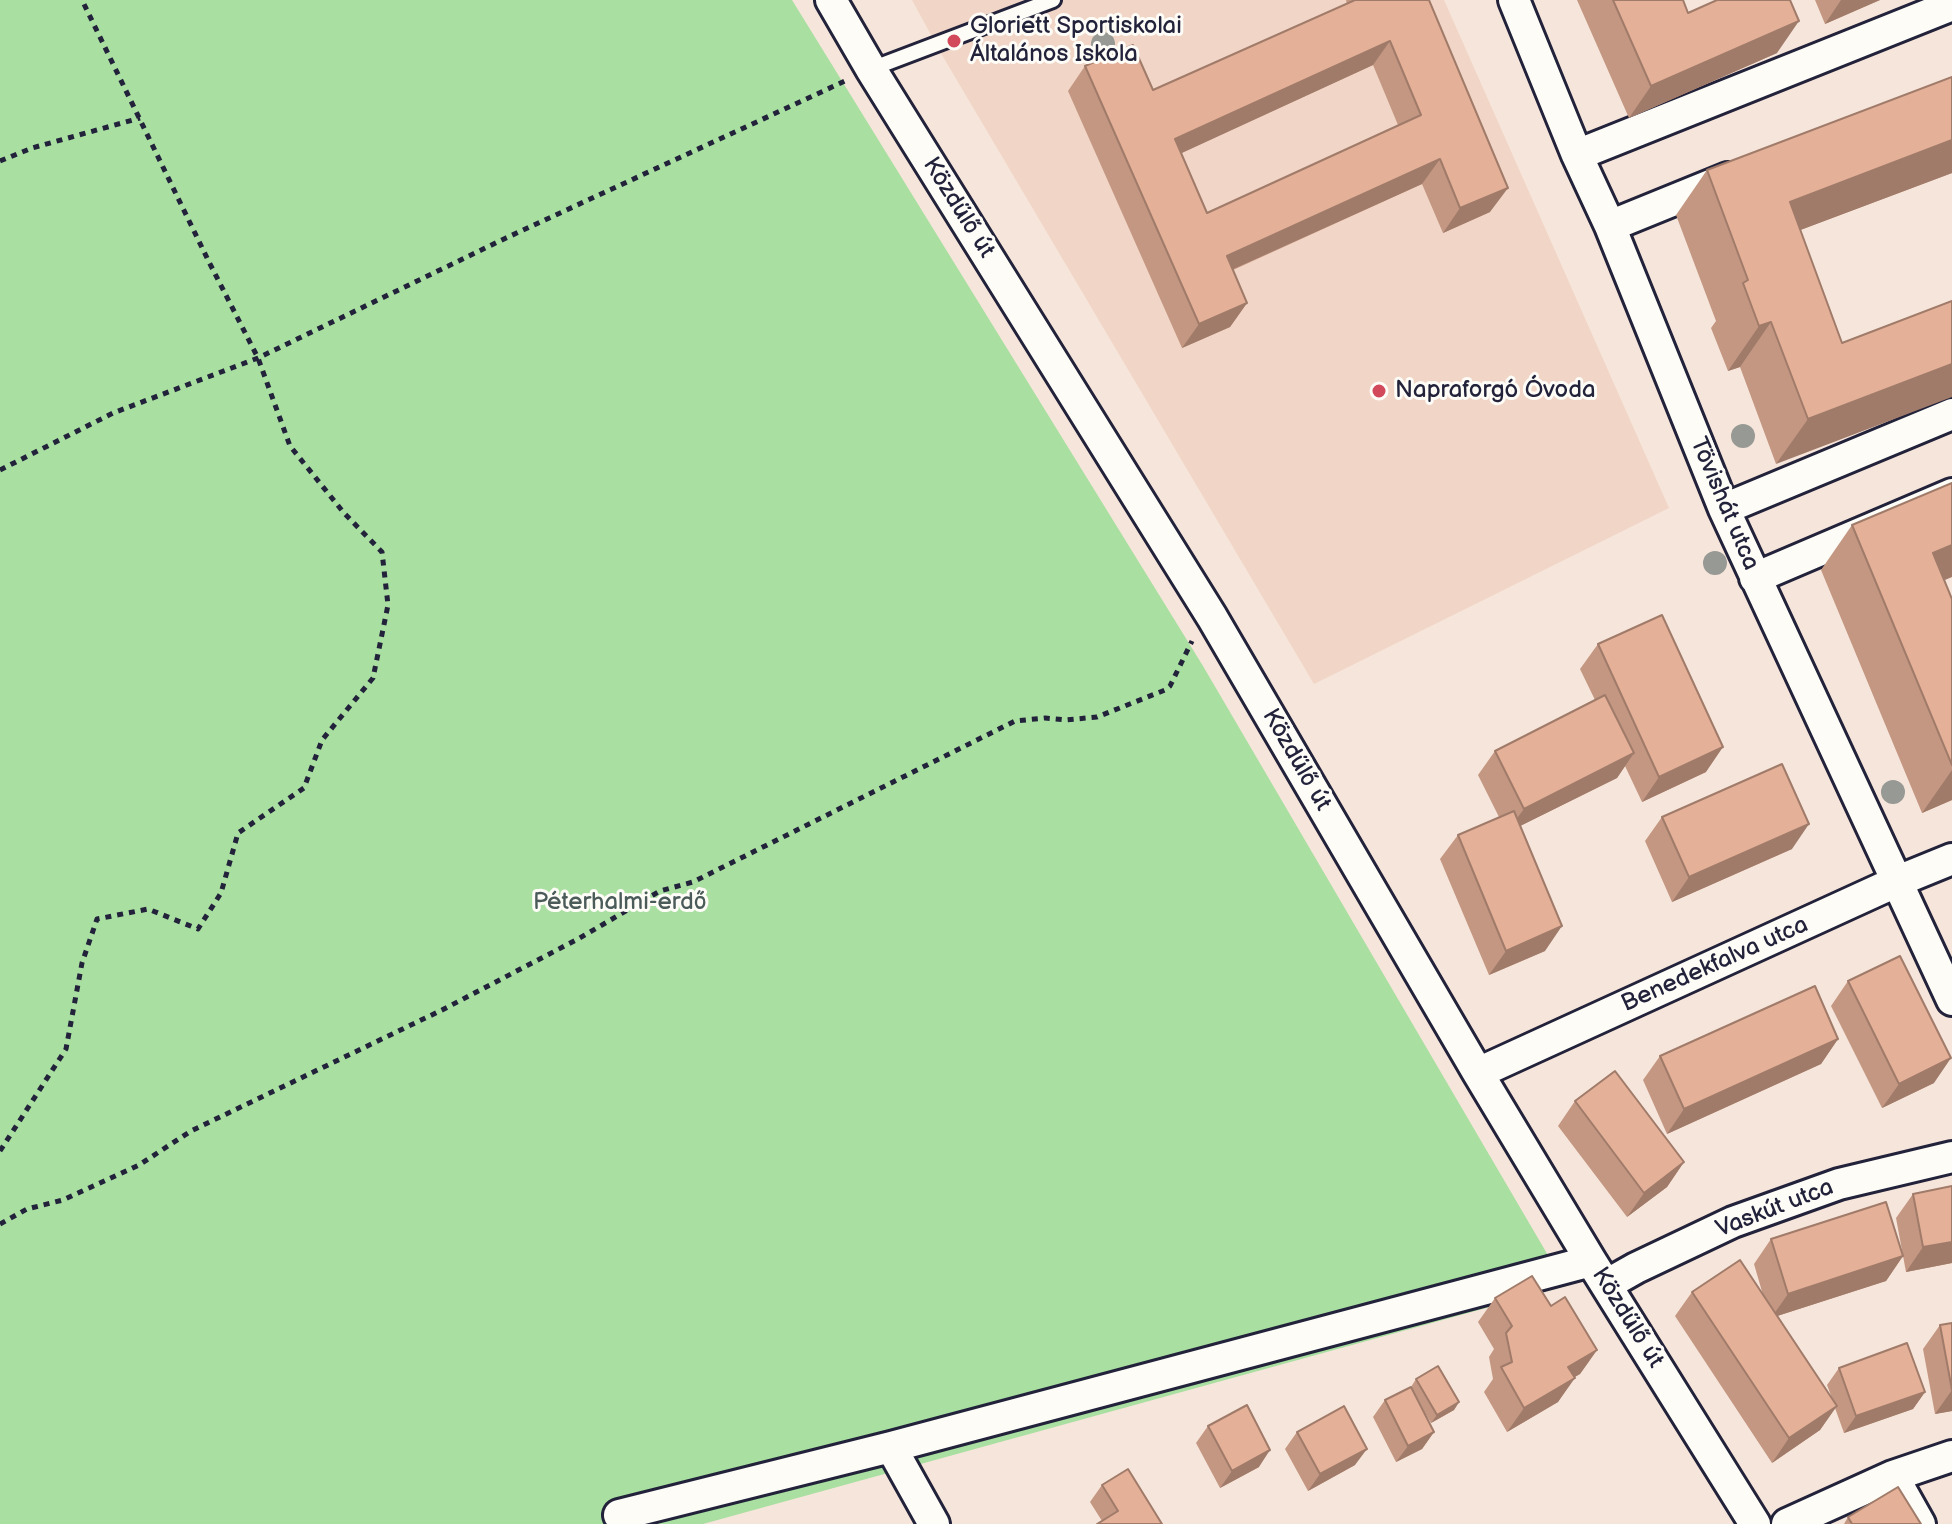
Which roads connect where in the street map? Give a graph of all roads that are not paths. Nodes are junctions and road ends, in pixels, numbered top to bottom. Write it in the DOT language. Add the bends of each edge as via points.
graph roads {
  1 [pos="831,0"];
  2 [pos="1053,0"];
  3 [pos="1514,0"];
  4 [pos="1952,5"];
  5 [pos="871,69"];
  6 [pos="1577,155"];
  7 [pos="1752,168"];
  8 [pos="1610,226"];
  9 [pos="1952,414"];
  10 [pos="1952,494"];
  11 [pos="1724,509"];
  12 [pos="1755,578"];
  13 [pos="1952,859"];
  14 [pos="1898,881"];
  15 [pos="1952,1000"];
  16 [pos="1478,1073"];
  17 [pos="1952,1157"];
  18 [pos="1598,1273"];
  19 [pos="891,1447"];
  20 [pos="1952,1456"];
  21 [pos="1893,1476"];
  22 [pos="619,1515"];
  23 [pos="934,1524"];
  24 [pos="1755,1524"];
  25 [pos="1787,1524"];
  26 [pos="1920,1524"];
  1 -- 5 [label="street, Közdűlő út"];
  2 -- 5 [label="lane"];
  3 -- 6 [label="street, Tövishát utca"];
  4 -- 6 [label="street"];
  5 -- 16 [label="street, Közdűlő út" via="1212,617"];
  6 -- 8 [label="street, Tövishát utca"];
  7 -- 8 [label="street"];
  8 -- 11 [label="street, Tövishát utca"];
  9 -- 11 [label="street"];
  10 -- 12 [label="street"];
  11 -- 12 [label="street, Tövishát utca"];
  12 -- 14 [label="street, Tövishát utca"];
  13 -- 14 [label="street, Benedekfalva utca"];
  14 -- 15 [label="street, Tövishát utca"];
  14 -- 16 [label="street, Benedekfalva utca"];
  16 -- 18 [label="street, Közdűlő út"];
  17 -- 18 [label="street, Vaskút utca" via="1839,1184 1733,1222 1636,1268"];
  18 -- 19 [label="street, Vaskút utca"];
  18 -- 24 [label="street, Közdűlő út"];
  19 -- 22 [label="street, Vaskút utca"];
  19 -- 23 [label="street"];
  20 -- 21 [label="street"];
  21 -- 25 [label="street"];
  21 -- 26 [label="street"];
}
